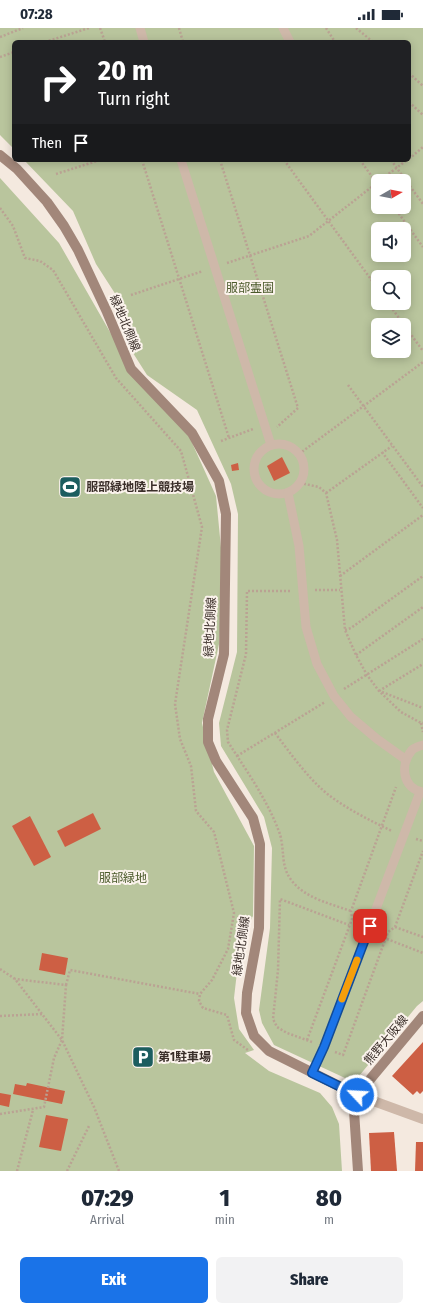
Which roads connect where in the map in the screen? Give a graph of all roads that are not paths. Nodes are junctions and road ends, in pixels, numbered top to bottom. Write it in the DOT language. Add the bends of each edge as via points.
graph roads {
  1 [pos="140,28"];
  2 [pos="283,28"];
  3 [pos="143,40"];
  4 [pos="289,40"];
  5 [pos="0,155"];
  6 [pos="182,162"];
  7 [pos="271,445"];
  8 [pos="288,493"];
  9 [pos="423,744"];
  10 [pos="405,759"];
  11 [pos="422,792"];
  12 [pos="423,1016"];
  13 [pos="312,1073"];
  14 [pos="357,1095"];
  15 [pos="423,1119"];
  16 [pos="358,1171"];
  1 -- 3 [label="lane"];
  2 -- 4 [label="lane"];
  5 -- 13 [label="street, 緑地北側線" via="17,169 47,202 64,226 78,250 131,369 192,433 219,481 226,514 224,654 208,719 208,742 216,761 253,818 260,844 259,928 247,993 246,1013 254,1036 269,1051"];
  6 -- 7 [label="lane"];
  7 -- 8 [label="lane" via="287,445 300,454 304,469 300,483"];
  7 -- 8 [label="lane" via="258,454 253,468 259,485 274,494"];
  8 -- 10 [label="lane" via="299,546 306,627 317,664 334,696 351,717"];
  9 -- 10 [label="lane" via="413,749"];
  10 -- 11 [label="lane" via="406,778 412,786"];
  11 -- 13 [label="lane"];
  12 -- 14 [label="street, 熊野大阪線"];
  13 -- 14 [label="street, 緑地北側線"];
  14 -- 15 [label="street"];
  14 -- 16 [label="street" via="354,1111"];
}
